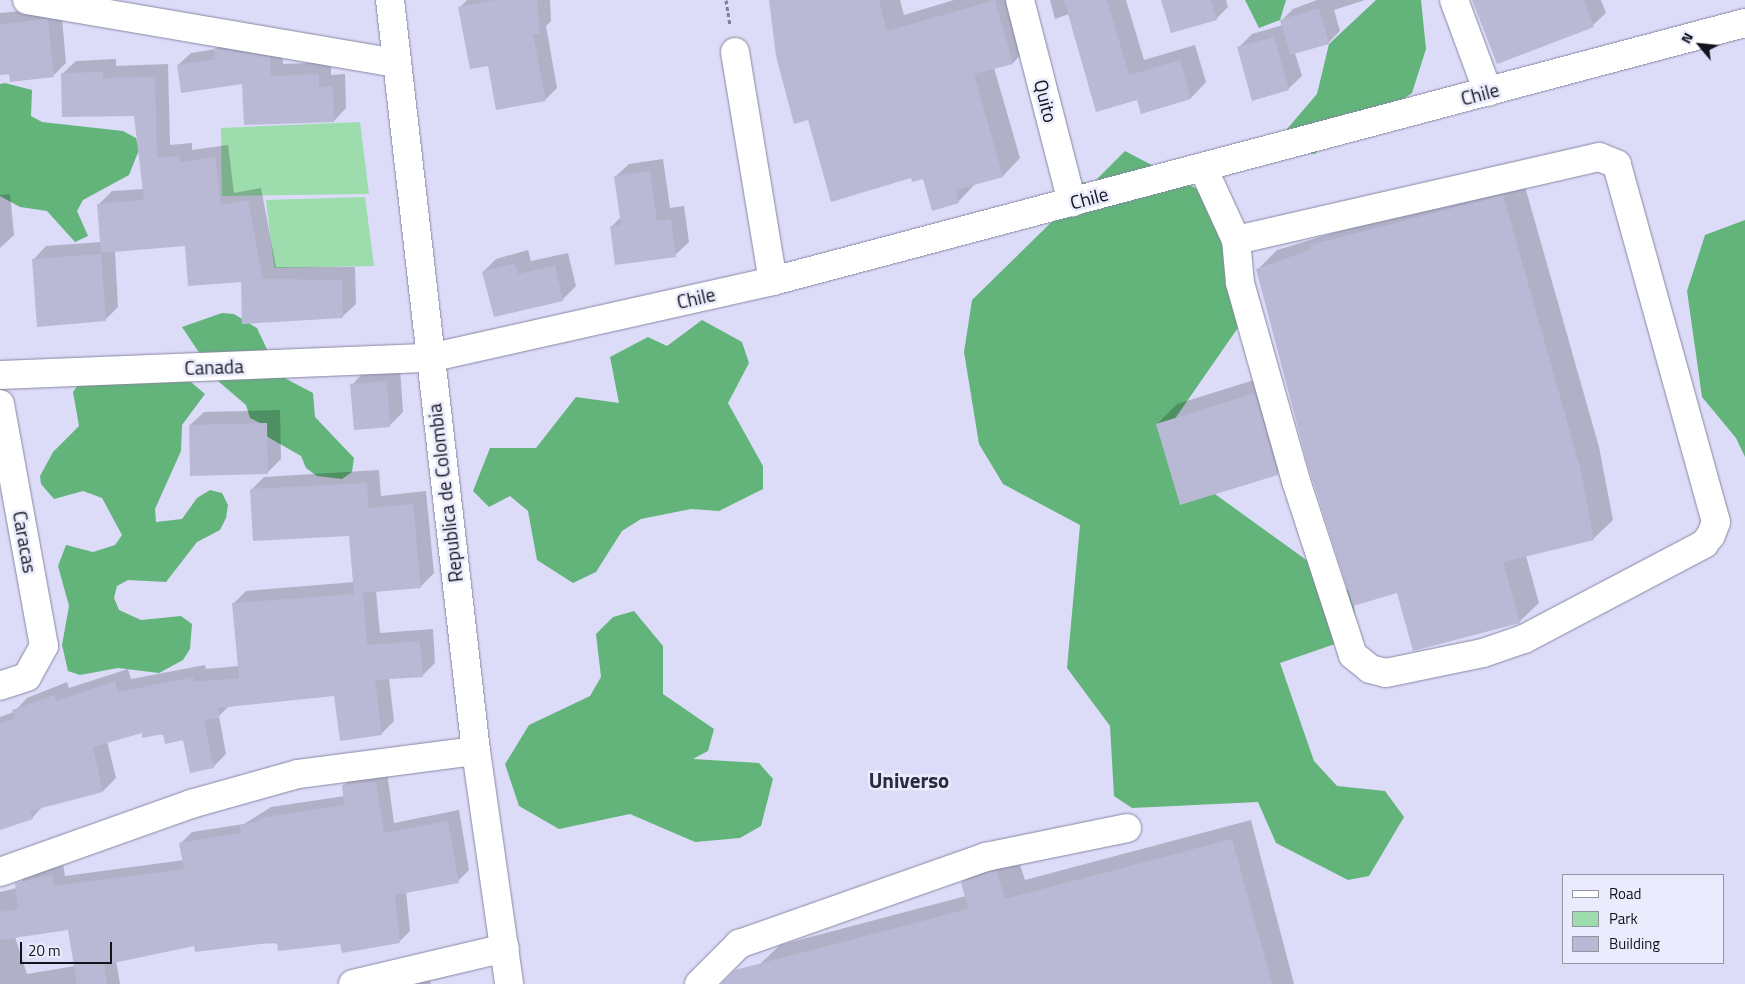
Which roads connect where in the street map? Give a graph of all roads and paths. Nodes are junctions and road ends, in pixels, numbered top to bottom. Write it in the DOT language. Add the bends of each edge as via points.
graph roads {
  1 [pos="27,0"];
  2 [pos="390,0"];
  3 [pos="1020,0"];
  4 [pos="1454,0"];
  5 [pos="1745,23"];
  6 [pos="735,52"];
  7 [pos="397,63"];
  8 [pos="1488,92"];
  9 [pos="1203,168"];
  10 [pos="1072,202"];
  11 [pos="1236,240"];
  12 [pos="773,281"];
  13 [pos="429,358"];
  14 [pos="0,375"];
  15 [pos="0,404"];
  16 [pos="0,686"];
  17 [pos="476,751"];
  18 [pos="1127,828"];
  19 [pos="0,872"];
  20 [pos="505,948"];
  21 [pos="353,984"];
  22 [pos="510,984"];
  23 [pos="700,984"];
  1 -- 7 [label="street"];
  2 -- 7 [label="street, Republica de Colombia"];
  3 -- 10 [label="street, Quito"];
  4 -- 8 [label="street"];
  5 -- 8 [label="street, Chile"];
  6 -- 12 [label="street"];
  7 -- 13 [label="street, Republica de Colombia"];
  8 -- 9 [label="street, Chile"];
  9 -- 10 [label="street, Chile"];
  9 -- 11 [label="street"];
  10 -- 12 [label="street, Chile"];
  11 -- 11 [label="street" via="1599,158 1617,164 1716,522 1711,535 1704,544 1524,639 1483,653 1386,673 1370,668 1353,655 1296,481 1240,283"];
  12 -- 13 [label="street, Chile"];
  13 -- 14 [label="street, Canada"];
  13 -- 17 [label="street, Republica de Colombia"];
  15 -- 16 [label="street, Caracas" via="44,646 27,677"];
  17 -- 19 [label="street" via="298,774 191,804"];
  17 -- 20 [label="street, Republica de Colombia"];
  18 -- 23 [label="street" via="986,858 739,944"];
  20 -- 21 [label="street"];
  20 -- 22 [label="street, Republica de Colombia"];
}
